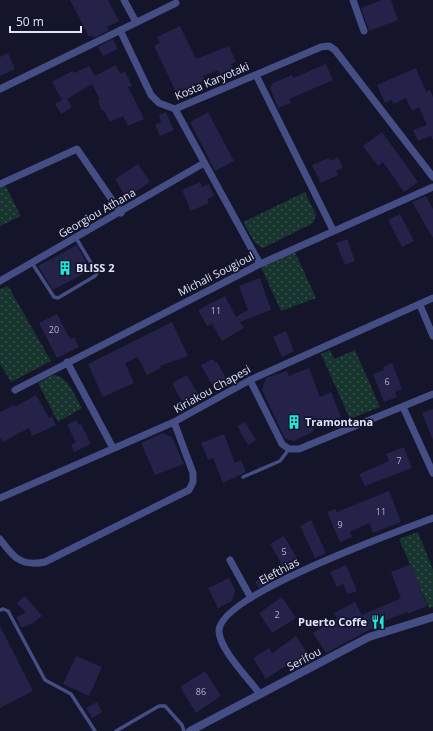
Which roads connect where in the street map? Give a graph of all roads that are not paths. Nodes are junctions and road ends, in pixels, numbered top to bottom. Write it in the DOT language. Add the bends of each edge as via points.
graph roads {
  1 [pos="124,0"];
  2 [pos="354,0"];
  3 [pos="176,2"];
  4 [pos="136,22"];
  5 [pos="120,30"];
  6 [pos="364,31"];
  7 [pos="256,75"];
  8 [pos="0,89"];
  9 [pos="175,109"];
  10 [pos="204,163"];
  11 [pos="433,178"];
  12 [pos="0,184"];
  13 [pos="433,187"];
  14 [pos="121,213"];
  15 [pos="333,230"];
  16 [pos="76,238"];
  17 [pos="32,263"];
  18 [pos="260,264"];
  19 [pos="0,281"];
  20 [pos="433,298"];
  21 [pos="420,304"];
  22 [pos="433,336"];
  23 [pos="67,362"];
  24 [pos="250,380"];
  25 [pos="15,390"];
  26 [pos="433,394"];
  27 [pos="403,407"];
  28 [pos="174,422"];
  29 [pos="113,448"];
  30 [pos="289,449"];
  31 [pos="433,473"];
  32 [pos="242,477"];
  33 [pos="0,498"];
  34 [pos="433,518"];
  35 [pos="0,539"];
  36 [pos="230,560"];
  37 [pos="251,598"];
  38 [pos="0,610"];
  39 [pos="433,617"];
  40 [pos="260,694"];
  41 [pos="95,731"];
  42 [pos="116,731"];
  43 [pos="184,731"];
  44 [pos="190,731"];
  1 -- 4 [label="street"];
  2 -- 6 [label="street"];
  3 -- 4 [label="street"];
  4 -- 5 [label="street"];
  5 -- 8 [label="street"];
  5 -- 9 [label="street, Kosta Karyotaki" via="151,95 159,104"];
  7 -- 9 [label="street, Kosta Karyotaki"];
  7 -- 11 [label="street, Kosta Karyotaki" via="321,47 329,46 335,50"];
  7 -- 15 [label="street"];
  9 -- 10 [label="street"];
  10 -- 14 [label="street, Georgiou Athana"];
  10 -- 18 [label="street"];
  12 -- 14 [label="street" via="77,149"];
  13 -- 15 [label="street, Michali Sougioul"];
  14 -- 16 [label="street, Georgiou Athana"];
  15 -- 18 [label="street, Michali Sougioul"];
  16 -- 17 [label="street, Georgiou Athana"];
  16 -- 17 [label="lane" via="96,273 58,298 50,292"];
  17 -- 19 [label="street, Georgiou Athana"];
  18 -- 23 [label="street, Michali Sougioul"];
  20 -- 21 [label="street, Kiriakou Chapesi"];
  21 -- 22 [label="street"];
  21 -- 24 [label="street, Kiriakou Chapesi"];
  23 -- 25 [label="street, Michali Sougioul"];
  23 -- 29 [label="street"];
  24 -- 28 [label="street, Kiriakou Chapesi"];
  24 -- 30 [label="street" via="282,444"];
  26 -- 27 [label="street"];
  27 -- 30 [label="street" via="299,449"];
  27 -- 31 [label="street"];
  28 -- 29 [label="street, Kiriakou Chapesi"];
  28 -- 35 [label="street" via="193,473 193,482 189,490 44,562 33,565 22,562 12,555"];
  29 -- 33 [label="street, Kiriakou Chapesi"];
  30 -- 32 [label="lane" via="280,461"];
  34 -- 37 [label="street, Elefthias" via="325,559"];
  36 -- 37 [label="street"];
  37 -- 40 [label="street, Elefthias" via="223,619 219,629 220,641"];
  38 -- 41 [label="lane" via="8,611 45,680 71,694"];
  39 -- 40 [label="street, Serifou" via="369,637"];
  40 -- 44 [label="street, Serifou"];
  42 -- 43 [label="lane" via="159,706 165,706 182,725"];
}
